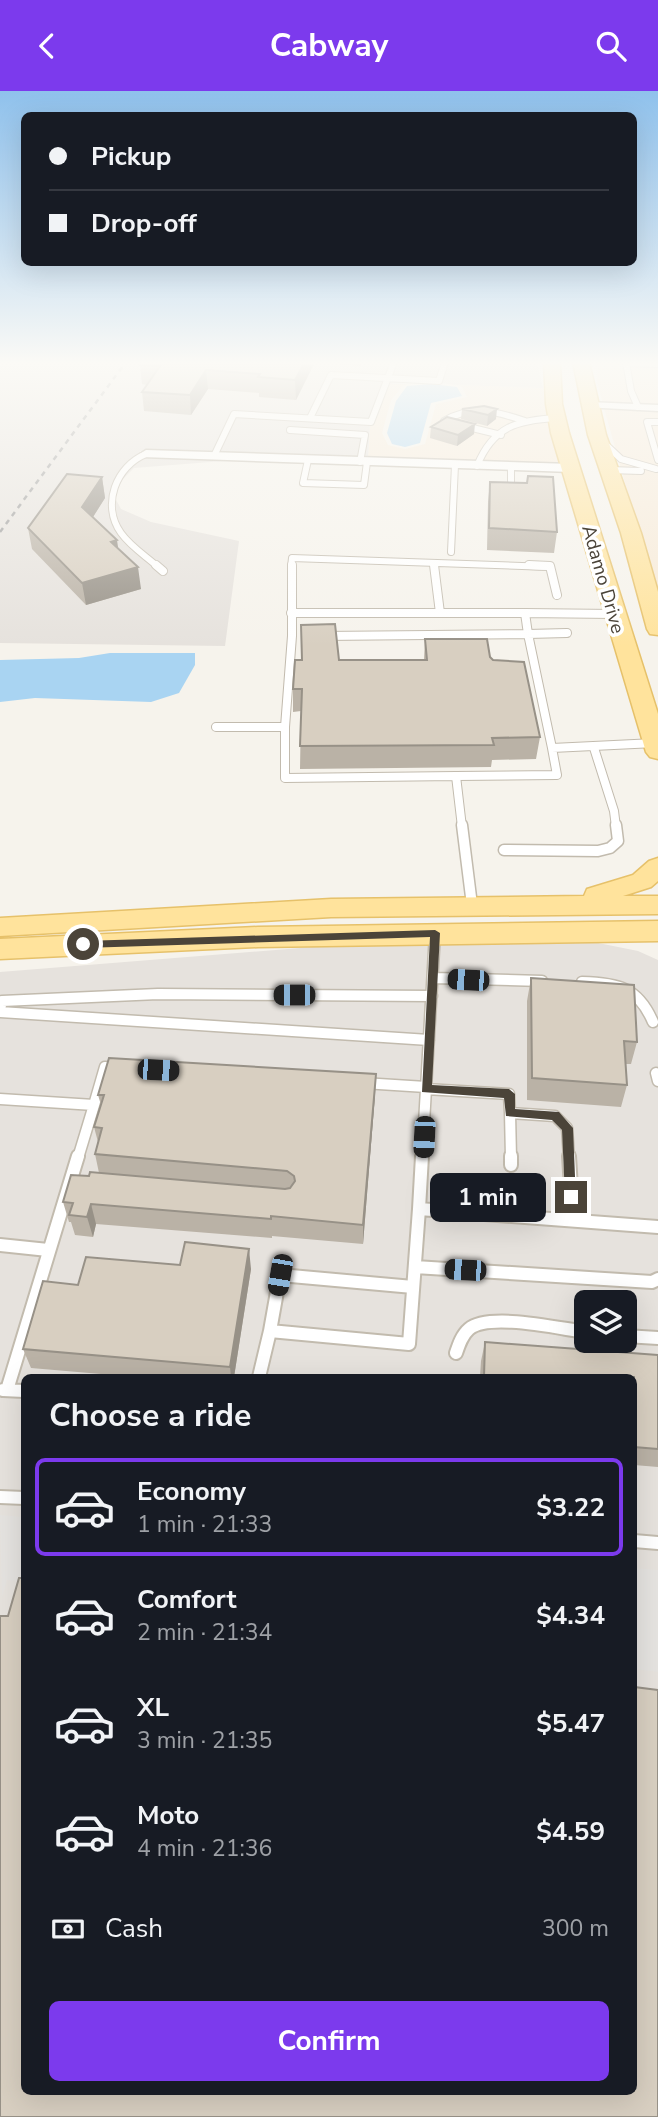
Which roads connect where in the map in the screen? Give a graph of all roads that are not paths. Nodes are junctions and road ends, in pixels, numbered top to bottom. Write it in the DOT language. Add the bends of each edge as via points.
graph roads {
  1 [pos="141,457"];
  2 [pos="227,457"];
  3 [pos="364,457"];
  4 [pos="480,457"];
  5 [pos="572,457"];
  6 [pos="588,457"];
  7 [pos="604,457"];
  8 [pos="618,457"];
  9 [pos="309,460"];
  10 [pos="364,462"];
  11 [pos="455,465"];
  12 [pos="477,466"];
  13 [pos="511,468"];
  14 [pos="571,468"];
  15 [pos="657,469"];
  16 [pos="609,470"];
  17 [pos="511,486"];
  18 [pos="104,488"];
  19 [pos="114,488"];
  20 [pos="451,552"];
  21 [pos="434,563"];
  22 [pos="163,571"];
  23 [pos="557,594"];
  24 [pos="291,613"];
  25 [pos="440,613"];
  26 [pos="525,613"];
  27 [pos="614,614"];
  28 [pos="656,619"];
  29 [pos="567,633"];
  30 [pos="528,634"];
  31 [pos="292,636"];
  32 [pos="305,636"];
  33 [pos="317,636"];
  34 [pos="526,677"];
  35 [pos="537,677"];
  36 [pos="216,727"];
  37 [pos="285,727"];
  38 [pos="552,748"];
  39 [pos="594,748"];
  40 [pos="657,748"];
  41 [pos="456,776"];
  42 [pos="504,851"];
  43 [pos="658,867"];
  44 [pos="472,905"];
  45 [pos="564,905"];
  46 [pos="658,905"];
  47 [pos="0,927"];
  48 [pos="658,931"];
  49 [pos="572,932"];
  50 [pos="435,933"];
  51 [pos="0,950"];
  52 [pos="658,953"];
  53 [pos="433,978"];
  54 [pos="553,982"];
  55 [pos="565,982"];
  56 [pos="432,996"];
  57 [pos="0,1011"];
  58 [pos="653,1022"];
  59 [pos="429,1040"];
  60 [pos="133,1069"];
  61 [pos="353,1082"];
  62 [pos="426,1088"];
  63 [pos="0,1098"];
  64 [pos="94,1105"];
  65 [pos="510,1113"];
  66 [pos="511,1165"];
  67 [pos="70,1181"];
  68 [pos="83,1182"];
  69 [pos="419,1209"];
  70 [pos="573,1220"];
  71 [pos="658,1227"];
  72 [pos="0,1245"];
  73 [pos="48,1250"];
  74 [pos="415,1267"];
  75 [pos="658,1279"];
  76 [pos="414,1287"];
  77 [pos="270,1331"];
  78 [pos="574,1331"];
  79 [pos="637,1337"];
  80 [pos="658,1338"];
  81 [pos="456,1353"];
  82 [pos="260,1374"];
  83 [pos="3,1390"];
  84 [pos="21,1391"];
  85 [pos="0,1497"];
  86 [pos="21,1498"];
  87 [pos="637,1541"];
  88 [pos="658,1543"];
  1 -- 19 [label="lane" via="125,464"];
  2 -- 9 [label="street"];
  3 -- 10 [label="lane"];
  4 -- 12 [label="lane"];
  5 -- 14 [label="main road, Adamo Drive"];
  6 -- 16 [label="main road" via="591,464"];
  7 -- 16 [label="main road, Adamo Drive"];
  8 -- 15 [label="lane"];
  9 -- 10 [label="street"];
  9 -- 10 [label="lane" via="303,483 364,485"];
  10 -- 11 [label="street"];
  11 -- 12 [label="street"];
  11 -- 20 [label="lane"];
  12 -- 13 [label="street"];
  13 -- 14 [label="street"];
  13 -- 17 [label="lane"];
  14 -- 27 [label="main road, Adamo Drive"];
  15 -- 16 [label="lane"];
  16 -- 28 [label="main road, Adamo Drive"];
  18 -- 19 [label="lane"];
  19 -- 22 [label="lane" via="112,521"];
  21 -- 23 [label="lane" via="550,566"];
  21 -- 24 [label="lane" via="292,558"];
  21 -- 25 [label="lane"];
  24 -- 25 [label="lane"];
  24 -- 31 [label="lane"];
  25 -- 26 [label="lane"];
  26 -- 27 [label="lane"];
  26 -- 30 [label="lane"];
  27 -- 40 [label="main road, Adamo Drive"];
  29 -- 30 [label="lane"];
  30 -- 33 [label="lane"];
  30 -- 35 [label="lane"];
  31 -- 32 [label="lane"];
  31 -- 37 [label="lane"];
  34 -- 35 [label="lane"];
  35 -- 38 [label="lane"];
  36 -- 37 [label="lane"];
  37 -- 41 [label="lane" via="285,778"];
  38 -- 39 [label="lane"];
  38 -- 41 [label="lane" via="557,775"];
  39 -- 40 [label="lane" via="623,743"];
  39 -- 42 [label="lane" via="614,811 618,841 598,852"];
  41 -- 44 [label="lane"];
  43 -- 45 [label="main road" via="642,881"];
  44 -- 45 [label="main road"];
  44 -- 47 [label="main road"];
  45 -- 46 [label="main road"];
  48 -- 49 [label="main road"];
  49 -- 50 [label="main road"];
  49 -- 52 [label="main road"];
  50 -- 51 [label="main road"];
  50 -- 53 [label="lane"];
  53 -- 54 [label="lane"];
  53 -- 56 [label="lane"];
  55 -- 58 [label="lane" via="613,983 646,1002"];
  56 -- 57 [label="lane" via="158,995 2,1001"];
  56 -- 59 [label="lane"];
  57 -- 59 [label="lane"];
  59 -- 62 [label="lane"];
  60 -- 64 [label="lane" via="105,1067"];
  61 -- 62 [label="lane"];
  62 -- 65 [label="lane" via="509,1094"];
  62 -- 69 [label="lane"];
  63 -- 64 [label="lane"];
  64 -- 67 [label="lane"];
  65 -- 66 [label="lane"];
  65 -- 70 [label="lane" via="555,1116 567,1128"];
  67 -- 68 [label="lane"];
  67 -- 73 [label="lane"];
  69 -- 70 [label="lane"];
  69 -- 74 [label="lane"];
  70 -- 71 [label="lane"];
  72 -- 73 [label="lane"];
  73 -- 83 [label="lane"];
  74 -- 75 [label="lane"];
  74 -- 76 [label="lane"];
  76 -- 77 [label="lane" via="280,1275"];
  76 -- 77 [label="lane" via="409,1344"];
  77 -- 82 [label="lane"];
  78 -- 81 [label="lane" via="476,1324 462,1335"];
  79 -- 80 [label="lane"];
  83 -- 84 [label="lane"];
  85 -- 86 [label="lane"];
  87 -- 88 [label="lane"];
}
